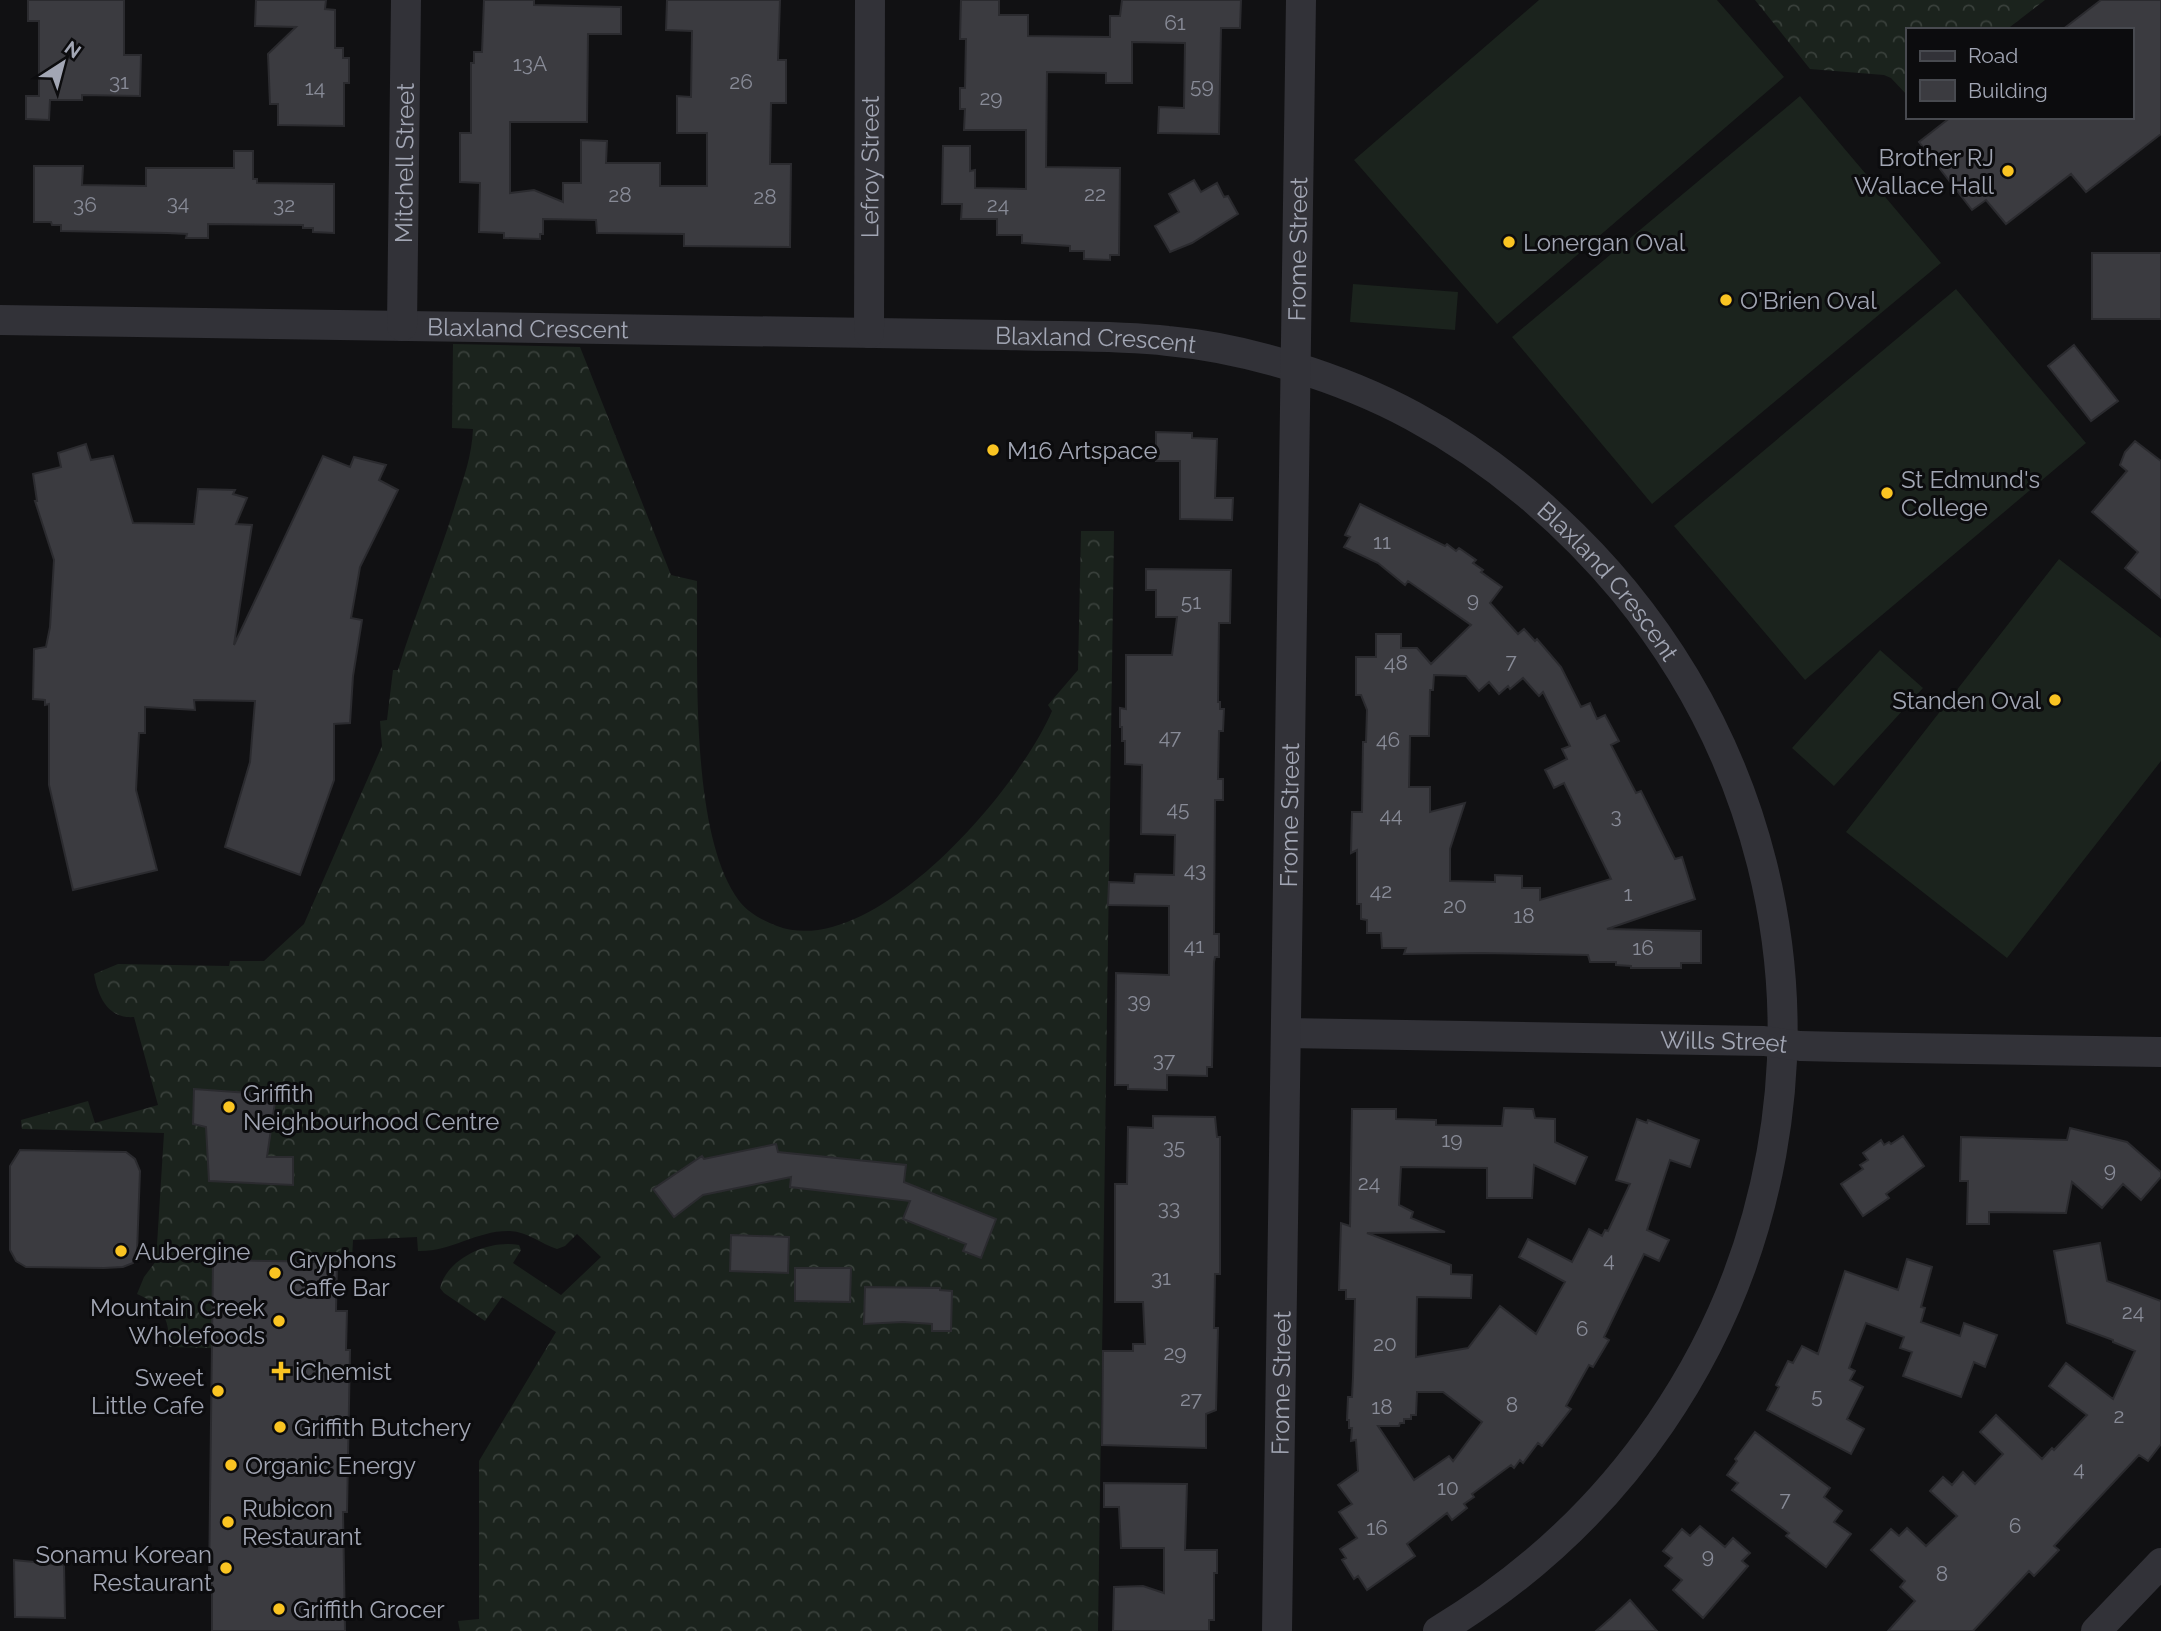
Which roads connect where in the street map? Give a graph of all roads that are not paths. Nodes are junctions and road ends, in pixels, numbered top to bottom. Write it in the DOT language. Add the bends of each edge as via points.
graph roads {
  1 [pos="406,0"];
  2 [pos="870,0"];
  3 [pos="1301,0"];
  4 [pos="0,320"];
  5 [pos="402,326"];
  6 [pos="869,333"];
  7 [pos="1297,369"];
  8 [pos="1286,1033"];
  9 [pos="1783,1043"];
  10 [pos="2161,1052"];
  11 [pos="2161,1563"];
  12 [pos="1277,1631"];
  13 [pos="1438,1631"];
  14 [pos="2096,1631"];
  1 -- 5 [label="street, Mitchell Street"];
  2 -- 6 [label="street, Lefroy Street"];
  3 -- 7 [label="street, Frome Street"];
  4 -- 5 [label="street, Blaxland Crescent"];
  5 -- 6 [label="street, Blaxland Crescent"];
  6 -- 7 [label="street, Blaxland Crescent" via="1170,341 1243,353"];
  7 -- 8 [label="street, Frome Street"];
  7 -- 9 [label="street, Blaxland Crescent" via="1390,404 1482,459 1578,541 1652,627 1711,726 1755,837 1778,940"];
  8 -- 9 [label="street, Wills Street"];
  8 -- 12 [label="street, Frome Street"];
  9 -- 10 [label="street, Wills Street"];
  9 -- 13 [label="street, Blaxland Crescent" via="1776,1134 1758,1217 1725,1306 1689,1377 1647,1444 1585,1516 1520,1575"];
  11 -- 14 [label="street"];
}
